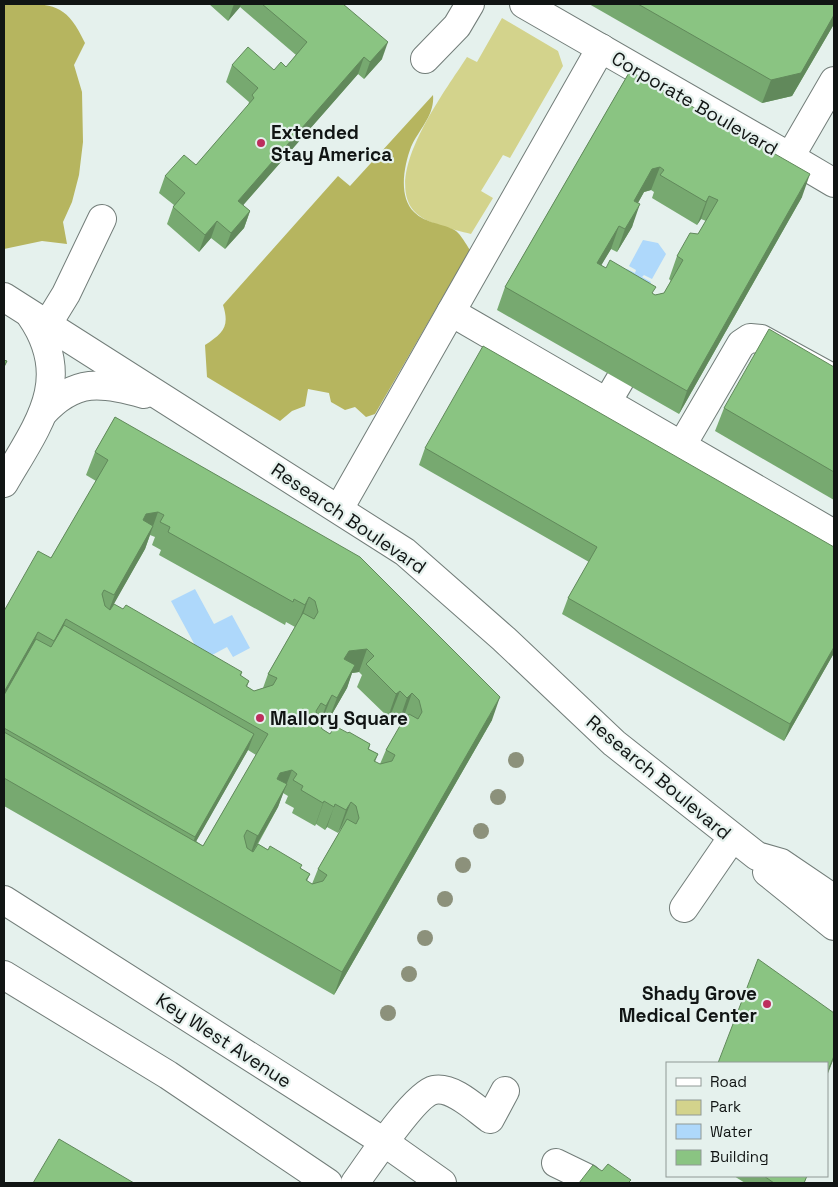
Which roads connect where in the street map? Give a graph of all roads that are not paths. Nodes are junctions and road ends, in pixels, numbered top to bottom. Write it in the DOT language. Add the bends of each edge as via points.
graph roads {
  1 [pos="470,4"];
  2 [pos="524,4"];
  3 [pos="601,48"];
  4 [pos="425,59"];
  5 [pos="834,81"];
  6 [pos="790,157"];
  7 [pos="834,183"];
  8 [pos="102,219"];
  9 [pos="4,297"];
  10 [pos="451,312"];
  11 [pos="38,319"];
  12 [pos="834,379"];
  13 [pos="183,412"];
  14 [pos="44,413"];
  15 [pos="682,445"];
  16 [pos="4,483"];
  17 [pos="340,508"];
  18 [pos="834,534"];
  19 [pos="732,838"];
  20 [pos="757,856"];
  21 [pos="834,899"];
  22 [pos="4,900"];
  23 [pos="684,908"];
  24 [pos="834,926"];
  25 [pos="4,975"];
  26 [pos="505,1091"];
  27 [pos="384,1142"];
  28 [pos="556,1163"];
  29 [pos="587,1178"];
  30 [pos="328,1183"];
  31 [pos="355,1183"];
  32 [pos="442,1183"];
  1 -- 4 [label="street" via="457,26"];
  2 -- 3 [label="street, Corporate Boulevard"];
  3 -- 6 [label="street, Corporate Boulevard"];
  3 -- 10 [label="street"];
  5 -- 6 [label="street, Corporate Boulevard"];
  6 -- 7 [label="street"];
  8 -- 11 [label="street" via="66,294"];
  9 -- 11 [label="street, Research Boulevard"];
  10 -- 15 [label="street" via="568,393 613,391"];
  10 -- 17 [label="street"];
  11 -- 13 [label="street, Research Boulevard"];
  11 -- 14 [label="street" via="52,364 52,381"];
  12 -- 15 [label="street" via="761,339 750,338 741,344"];
  13 -- 14 [label="street" via="146,394 94,384 66,393"];
  13 -- 17 [label="street, Research Boulevard"];
  14 -- 16 [label="street"];
  15 -- 18 [label="street"];
  17 -- 19 [label="street, Research Boulevard" via="434,576 614,743"];
  19 -- 20 [label="street, Research Boulevard"];
  19 -- 23 [label="street"];
  20 -- 21 [label="street, Research Boulevard" via="781,863"];
  20 -- 24 [label="street, Research Boulevard" via="769,876"];
  22 -- 27 [label="street, Key West Avenue"];
  25 -- 30 [label="street" via="168,1075"];
  26 -- 27 [label="street" via="490,1119 453,1094 433,1090 420,1100"];
  27 -- 31 [label="street"];
  27 -- 32 [label="street, Key West Avenue"];
  28 -- 29 [label="street"];
}
